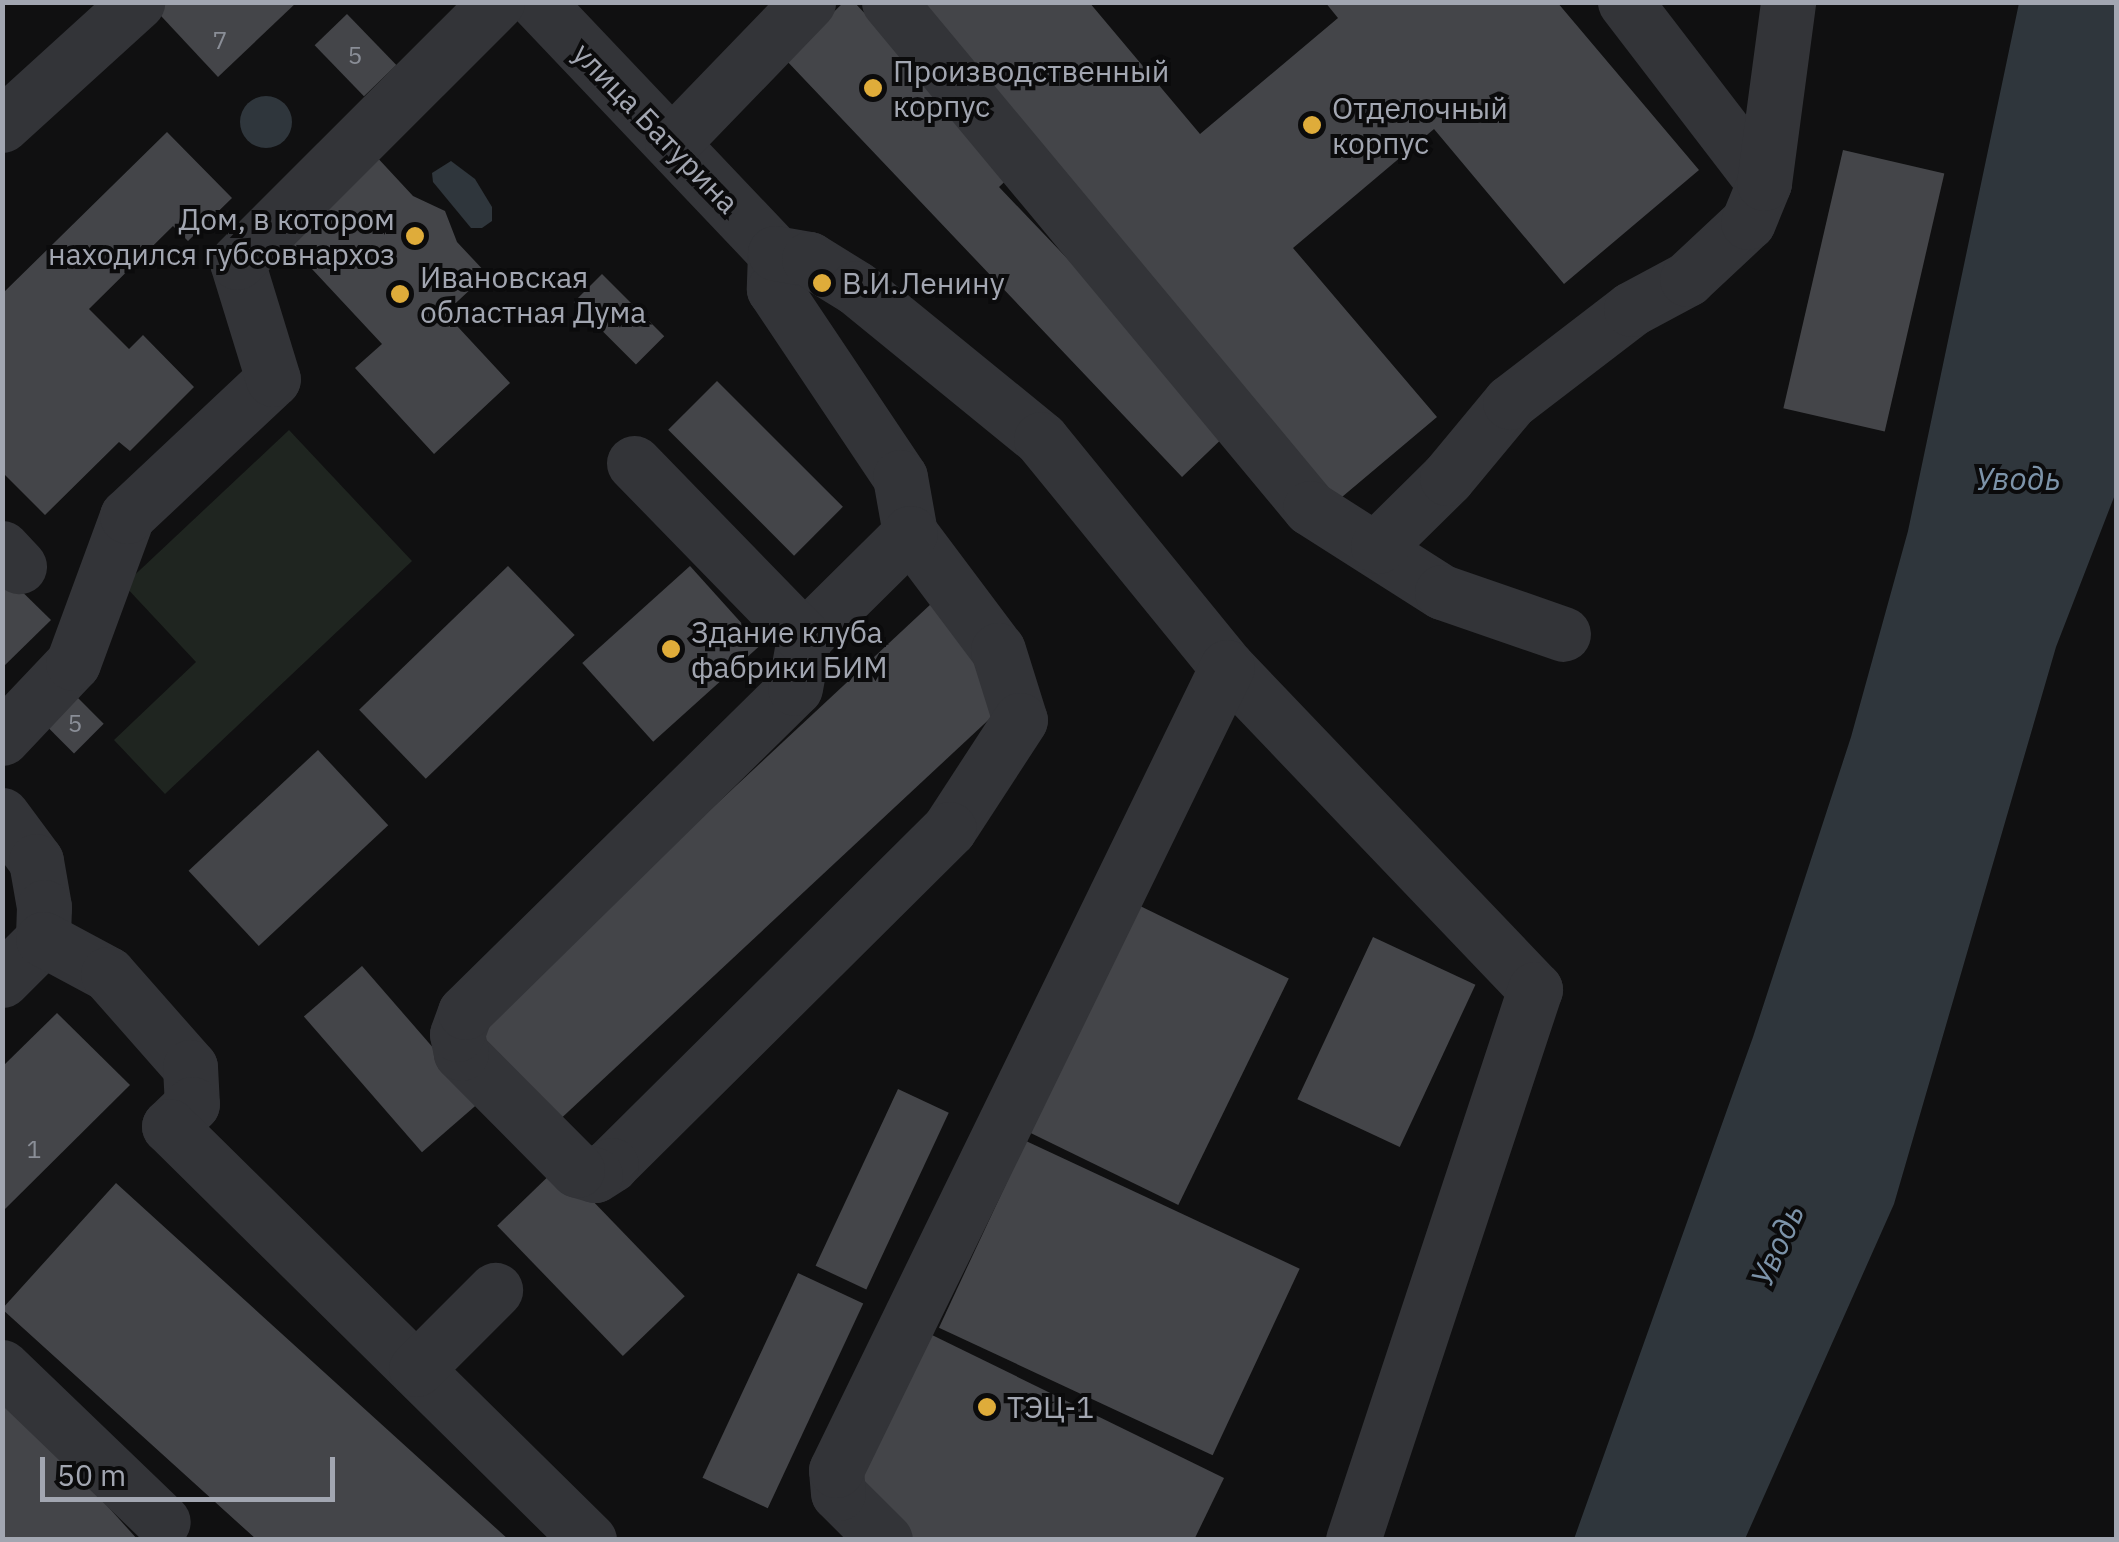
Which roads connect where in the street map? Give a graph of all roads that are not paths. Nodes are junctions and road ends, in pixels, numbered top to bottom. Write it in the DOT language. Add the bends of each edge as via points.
graph roads {
  1 [pos="137,2"];
  2 [pos="497,2"];
  3 [pos="537,2"];
  4 [pos="808,2"];
  5 [pos="889,2"];
  6 [pos="1625,2"];
  7 [pos="1788,2"];
  8 [pos="2,126"];
  9 [pos="672,144"];
  10 [pos="1764,183"];
  11 [pos="775,253"];
  12 [pos="634,463"];
  13 [pos="910,533"];
  14 [pos="1378,546"];
  15 [pos="1563,634"];
  16 [pos="804,638"];
  17 [pos="1228,666"];
  18 [pos="2,738"];
  19 [pos="2,815"];
  20 [pos="43,939"];
  21 [pos="2,980"];
  22 [pos="495,1290"];
  23 [pos="2,1367"];
  24 [pos="416,1369"];
  25 [pos="164,1522"];
  26 [pos="589,1540"];
  27 [pos="885,1540"];
  28 [pos="1353,1540"];
  1 -- 8 [label="street"];
  2 -- 18 [label="street" via="237,262 272,379 127,516 73,664"];
  3 -- 9 [label="street, улица Батурина"];
  4 -- 9 [label="street"];
  5 -- 14 [label="street" via="1310,508 1342,532"];
  6 -- 10 [label="street"];
  7 -- 10 [label="street"];
  9 -- 11 [label="street, улица Батурина"];
  10 -- 14 [label="street" via="1748,222 1721,252 1631,309 1510,402"];
  11 -- 13 [label="street" via="774,288 900,477"];
  11 -- 17 [label="street" via="808,260 856,288 1040,439"];
  12 -- 16 [label="street"];
  13 -- 16 [label="street"];
  13 -- 16 [label="street" via="998,650 1020,720 949,829 611,1165 595,1176 577,1170 461,1053 457,1034 465,1012 796,688"];
  14 -- 15 [label="street" via="1442,592"];
  17 -- 27 [label="street" via="836,1470 838,1493"];
  17 -- 28 [label="street" via="1535,989"];
  19 -- 20 [label="street" via="43,882"];
  20 -- 21 [label="street"];
  20 -- 24 [label="street" via="108,974 190,1068 192,1104 169,1126"];
  22 -- 24 [label="street"];
  23 -- 25 [label="street"];
  24 -- 26 [label="street"];
}
